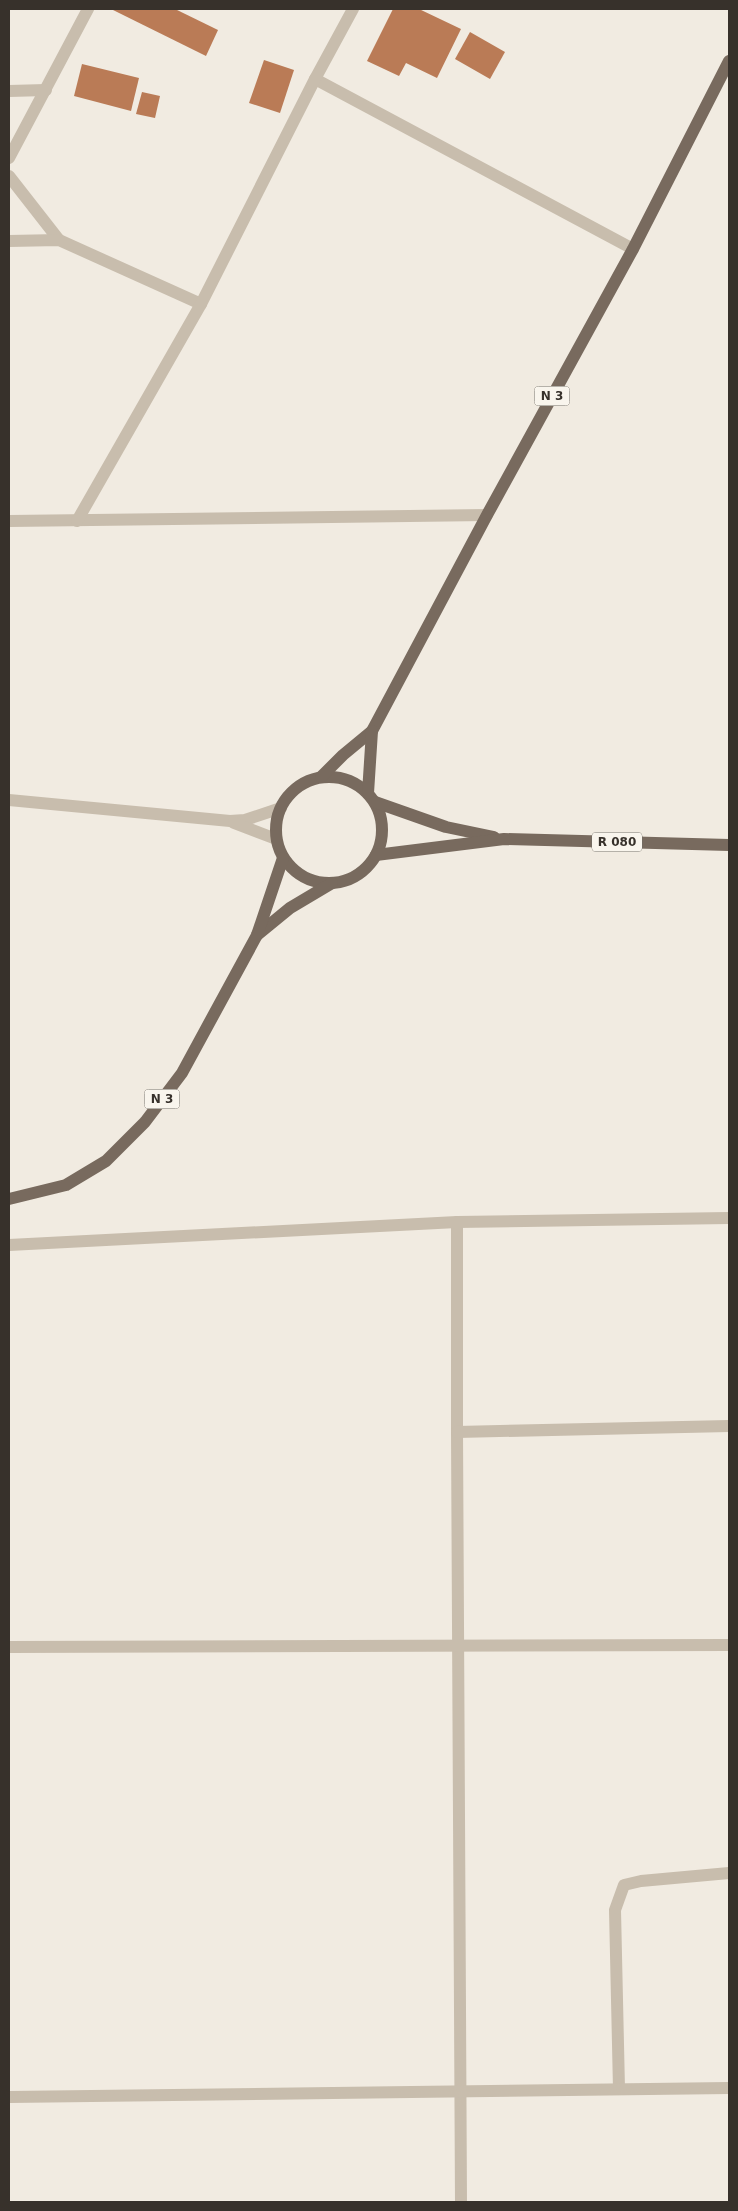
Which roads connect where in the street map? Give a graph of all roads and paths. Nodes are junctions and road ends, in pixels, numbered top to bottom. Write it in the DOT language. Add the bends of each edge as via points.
graph roads {
  1 [pos="88,9"];
  2 [pos="353,9"];
  3 [pos="729,61"];
  4 [pos="726,76"];
  5 [pos="315,79"];
  6 [pos="46,90"];
  7 [pos="9,91"];
  8 [pos="9,158"];
  9 [pos="9,176"];
  10 [pos="59,240"];
  11 [pos="9,241"];
  12 [pos="633,249"];
  13 [pos="201,304"];
  14 [pos="487,515"];
  15 [pos="9,521"];
  16 [pos="77,521"];
  17 [pos="372,730"];
  18 [pos="321,777"];
  19 [pos="372,798"];
  20 [pos="9,800"];
  21 [pos="281,808"];
  22 [pos="230,821"];
  23 [pos="276,839"];
  24 [pos="504,840"];
  25 [pos="729,845"];
  26 [pos="376,855"];
  27 [pos="283,858"];
  28 [pos="332,883"];
  29 [pos="258,935"];
  30 [pos="9,1199"];
  31 [pos="729,1218"];
  32 [pos="457,1222"];
  33 [pos="9,1244"];
  34 [pos="729,1426"];
  35 [pos="457,1432"];
  36 [pos="729,1645"];
  37 [pos="458,1646"];
  38 [pos="9,1647"];
  39 [pos="729,1873"];
  40 [pos="729,2088"];
  41 [pos="619,2089"];
  42 [pos="460,2091"];
  43 [pos="9,2097"];
  44 [pos="462,2202"];
  1 -- 6 [label="street"];
  2 -- 5 [label="street"];
  3 -- 4 [label="main road, N 3"];
  4 -- 12 [label="main road, N 3"];
  5 -- 12 [label="street"];
  5 -- 13 [label="street"];
  6 -- 7 [label="street"];
  6 -- 8 [label="street"];
  9 -- 10 [label="street"];
  10 -- 11 [label="street"];
  10 -- 13 [label="street"];
  12 -- 14 [label="main road, N 3"];
  13 -- 16 [label="street"];
  14 -- 16 [label="street"];
  14 -- 17 [label="main road, N 3"];
  15 -- 16 [label="street"];
  17 -- 18 [label="main road, N 3"];
  17 -- 19 [label="main road, N 3"];
  18 -- 19 [label="main road" via="352,781"];
  18 -- 21 [label="main road" via="294,789"];
  19 -- 24 [label="main road" via="446,827"];
  19 -- 26 [label="main road" via="381,817 383,833"];
  20 -- 22 [label="street"];
  21 -- 22 [label="street" via="245,820"];
  21 -- 23 [label="main road" via="277,815"];
  22 -- 23 [label="street"];
  23 -- 27 [label="main road"];
  24 -- 25 [label="main road, R 080"];
  24 -- 26 [label="main road"];
  26 -- 28 [label="main road" via="359,874 346,881"];
  27 -- 28 [label="main road" via="304,877"];
  27 -- 29 [label="main road, N 3"];
  28 -- 29 [label="main road, N 3" via="290,908"];
  29 -- 30 [label="main road, N 3" via="182,1073 145,1122 106,1161 66,1185"];
  31 -- 32 [label="street"];
  32 -- 33 [label="street"];
  32 -- 35 [label="street"];
  34 -- 35 [label="street"];
  35 -- 37 [label="street"];
  36 -- 37 [label="street"];
  37 -- 38 [label="street"];
  37 -- 42 [label="street"];
  39 -- 41 [label="street" via="640,1880 624,1885 615,1910"];
  40 -- 41 [label="street"];
  41 -- 42 [label="street"];
  42 -- 43 [label="street"];
  42 -- 44 [label="street"];
}
